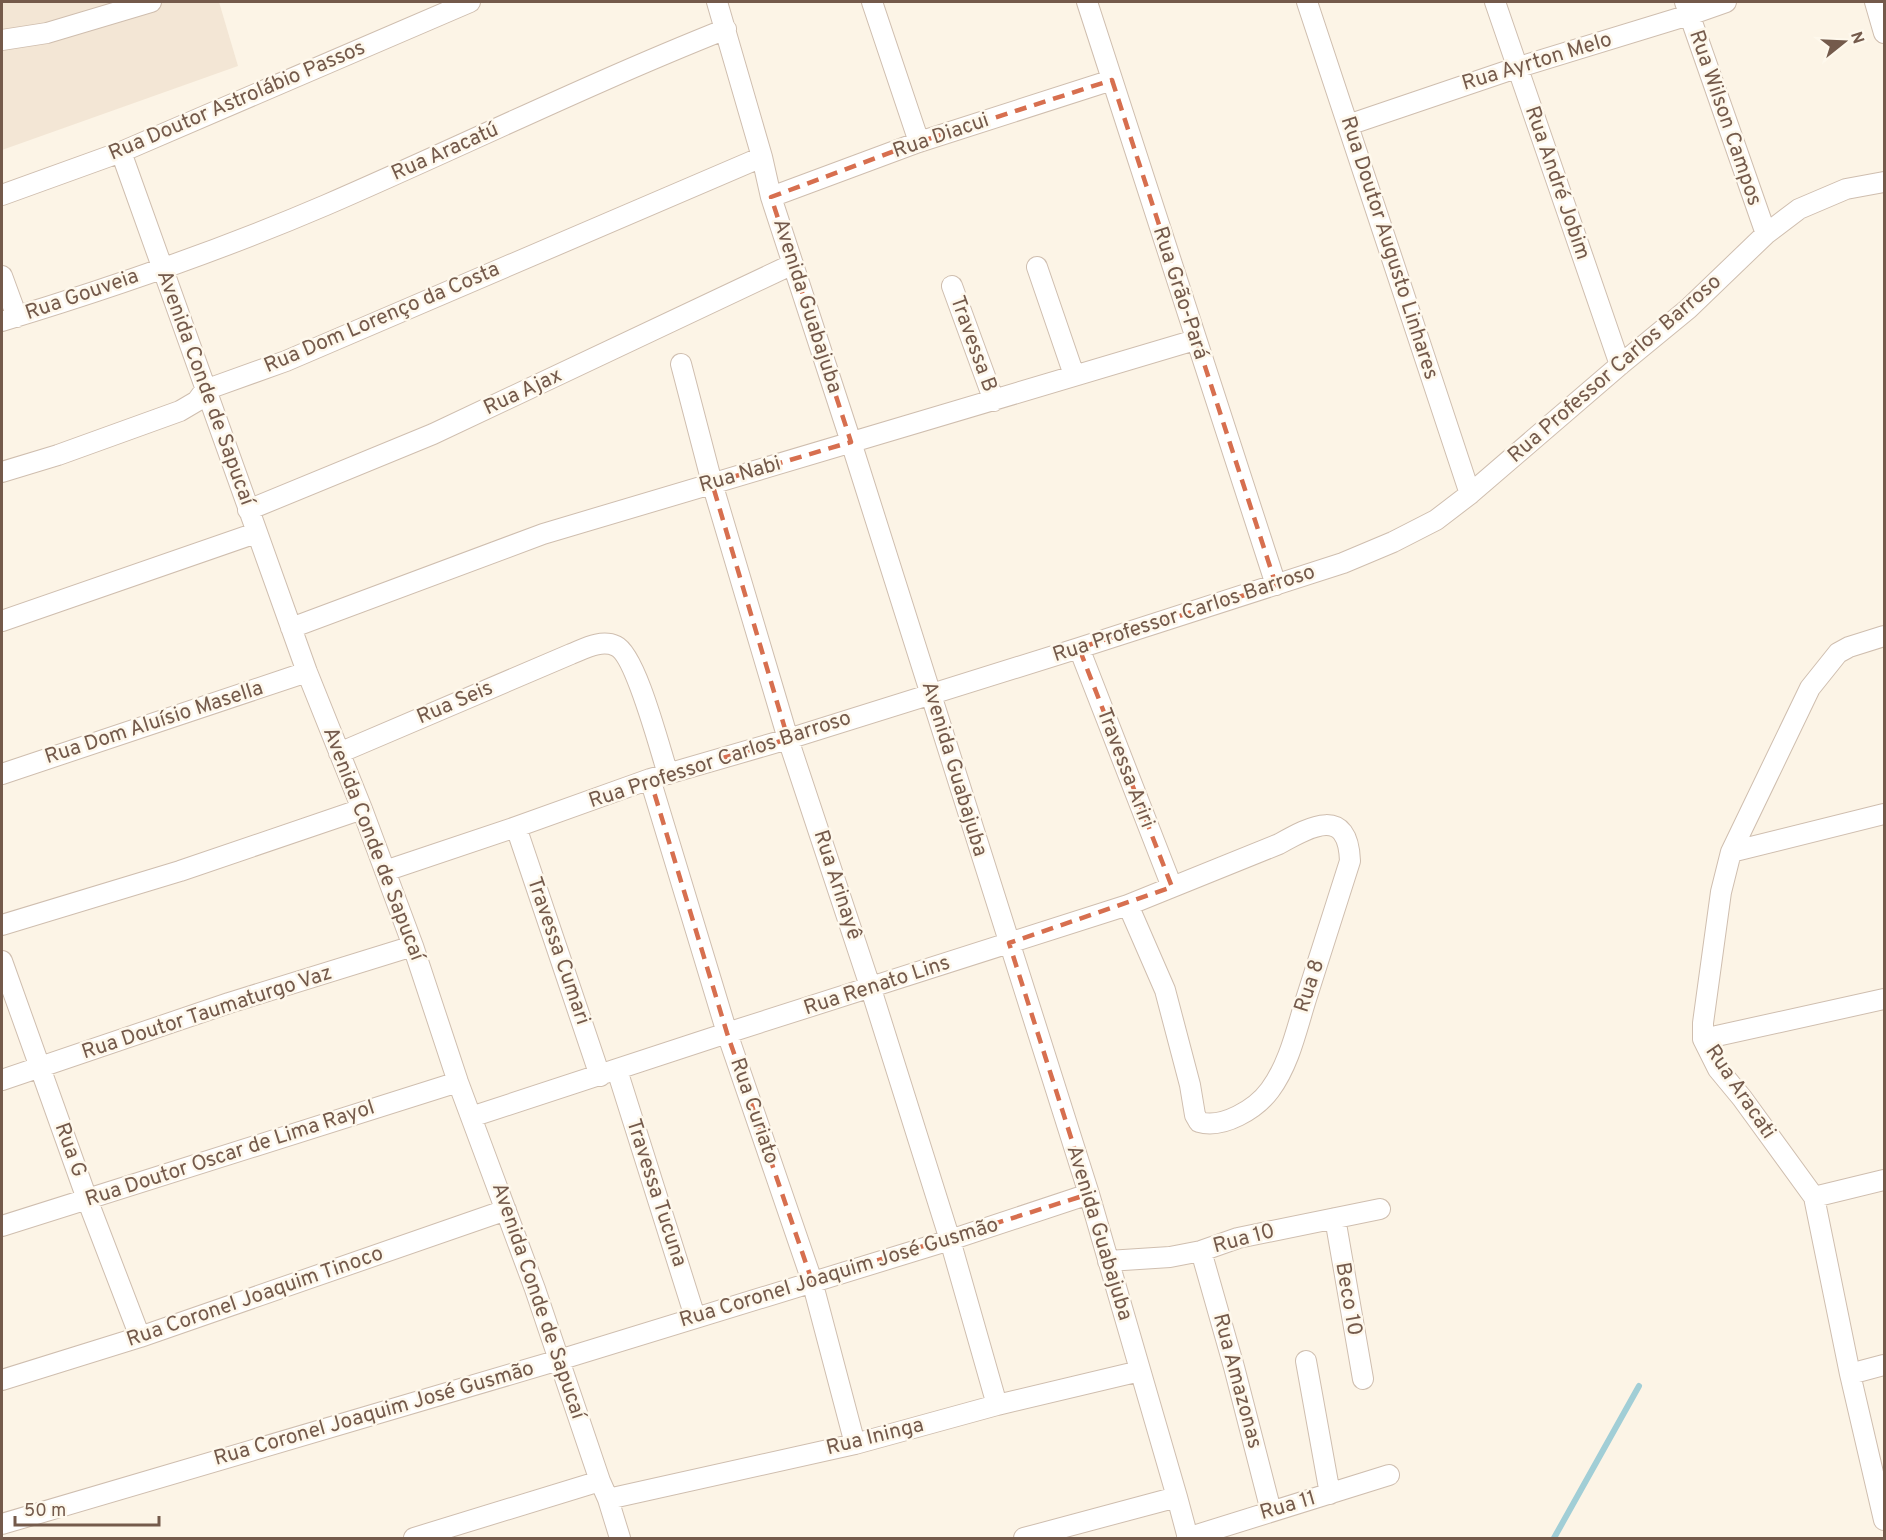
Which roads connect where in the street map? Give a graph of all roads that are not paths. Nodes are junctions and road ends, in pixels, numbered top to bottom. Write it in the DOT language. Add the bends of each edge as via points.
graph roads {
  1 [pos="151,2"];
  2 [pos="470,2"];
  3 [pos="717,2"];
  4 [pos="872,2"];
  5 [pos="1087,2"];
  6 [pos="1307,2"];
  7 [pos="1495,2"];
  8 [pos="1726,2"];
  9 [pos="1875,2"];
  10 [pos="1687,8"];
  11 [pos="726,29"];
  12 [pos="1884,33"];
  13 [pos="2,40"];
  14 [pos="1516,68"];
  15 [pos="1113,80"];
  16 [pos="1348,125"];
  17 [pos="919,142"];
  18 [pos="121,152"];
  19 [pos="762,157"];
  20 [pos="1884,182"];
  21 [pos="2,195"];
  22 [pos="771,197"];
  23 [pos="1766,234"];
  24 [pos="793,264"];
  25 [pos="1037,267"];
  26 [pos="162,268"];
  27 [pos="2,276"];
  28 [pos="952,286"];
  29 [pos="9,319"];
  30 [pos="1195,340"];
  31 [pos="681,364"];
  32 [pos="1620,365"];
  33 [pos="1074,375"];
  34 [pos="205,390"];
  35 [pos="994,401"];
  36 [pos="851,442"];
  37 [pos="2,472"];
  38 [pos="712,483"];
  39 [pos="1470,494"];
  40 [pos="248,510"];
  41 [pos="256,533"];
  42 [pos="1276,585"];
  43 [pos="2,621"];
  44 [pos="291,628"];
  45 [pos="1884,636"];
  46 [pos="1079,648"];
  47 [pos="571,654"];
  48 [pos="307,672"];
  49 [pos="930,693"];
  50 [pos="788,738"];
  51 [pos="339,753"];
  52 [pos="2,774"];
  53 [pos="659,776"];
  54 [pos="362,809"];
  55 [pos="1884,814"];
  56 [pos="516,827"];
  57 [pos="1279,844"];
  58 [pos="1731,852"];
  59 [pos="386,871"];
  60 [pos="1172,887"];
  61 [pos="1128,905"];
  62 [pos="2,925"];
  63 [pos="1009,943"];
  64 [pos="412,946"];
  65 [pos="2,961"];
  66 [pos="871,988"];
  67 [pos="1884,999"];
  68 [pos="727,1033"];
  69 [pos="1703,1039"];
  70 [pos="41,1068"];
  71 [pos="609,1073"];
  72 [pos="2,1080"];
  73 [pos="458,1082"];
  74 [pos="471,1117"];
  75 [pos="1884,1180"];
  76 [pos="1089,1194"];
  77 [pos="1814,1197"];
  78 [pos="87,1199"];
  79 [pos="1380,1209"];
  80 [pos="506,1210"];
  81 [pos="1335,1218"];
  82 [pos="2,1226"];
  83 [pos="950,1240"];
  84 [pos="1201,1251"];
  85 [pos="1108,1261"];
  86 [pos="812,1281"];
  87 [pos="695,1317"];
  88 [pos="140,1337"];
  89 [pos="559,1359"];
  90 [pos="1306,1360"];
  91 [pos="1884,1365"];
  92 [pos="1140,1371"];
  93 [pos="1850,1374"];
  94 [pos="1363,1379"];
  95 [pos="2,1380"];
  96 [pos="997,1405"];
  97 [pos="855,1444"];
  98 [pos="1389,1475"];
  99 [pos="604,1490"];
  100 [pos="1330,1494"];
  101 [pos="1177,1497"];
  102 [pos="1271,1511"];
  103 [pos="1884,1520"];
  104 [pos="2,1524"];
  105 [pos="1187,1538"];
  106 [pos="414,1539"];
  107 [pos="620,1539"];
  108 [pos="1024,1539"];
  1 -- 13 [label="street" via="47,33"];
  2 -- 18 [label="street, Rua Doutor Astrolábio Passos"];
  3 -- 11 [label="street, Avenida Guabajuba"];
  4 -- 17 [label="street"];
  5 -- 15 [label="street, Rua Grão-Pará"];
  6 -- 16 [label="street, Rua Doutor Augusto Linhares"];
  7 -- 14 [label="street, Rua André Jobim"];
  8 -- 10 [label="street, Rua Ayrton Melo"];
  9 -- 12 [label="street"];
  10 -- 14 [label="street, Rua Ayrton Melo"];
  10 -- 23 [label="street, Rua Wilson Campos"];
  11 -- 19 [label="street, Avenida Guabajuba"];
  11 -- 26 [label="street, Rua Aracatú" via="640,63 325,206"];
  14 -- 16 [label="street, Rua Ayrton Melo"];
  14 -- 32 [label="street, Rua André Jobim"];
  15 -- 17 [label="street, Rua Diacui"];
  15 -- 30 [label="street, Rua Grão-Pará"];
  16 -- 39 [label="street, Rua Doutor Augusto Linhares"];
  17 -- 22 [label="street, Rua Diacui"];
  18 -- 21 [label="street, Rua Doutor Astrolábio Passos"];
  18 -- 26 [label="street, Avenida Conde de Sapucaí"];
  19 -- 22 [label="street, Avenida Guabajuba"];
  19 -- 34 [label="street, Rua Dom Lorenço da Costa" via="286,361"];
  20 -- 23 [label="street, Rua Professor Carlos Barroso" via="1846,189 1816,201"];
  22 -- 24 [label="street, Avenida Guabajuba"];
  23 -- 32 [label="street, Rua Professor Carlos Barroso" via="1688,309"];
  24 -- 36 [label="street, Avenida Guabajuba"];
  24 -- 40 [label="street, Rua Ajax" via="433,434"];
  25 -- 33 [label="street"];
  26 -- 29 [label="street, Rua Gouveia"];
  26 -- 34 [label="street, Avenida Conde de Sapucaí"];
  27 -- 29 [label="street"];
  28 -- 35 [label="street, Travessa B"];
  30 -- 33 [label="street, Rua Nabi"];
  30 -- 42 [label="street, Rua Grão-Pará"];
  31 -- 38 [label="street, Rua Arinayê"];
  32 -- 39 [label="street, Rua Professor Carlos Barroso"];
  33 -- 35 [label="street, Rua Nabi"];
  34 -- 37 [label="street, Rua Dom Lorenço da Costa" via="197,401 180,411"];
  34 -- 40 [label="street, Avenida Conde de Sapucaí"];
  35 -- 36 [label="street, Rua Nabi"];
  36 -- 38 [label="street, Rua Nabi"];
  36 -- 49 [label="street, Avenida Guabajuba"];
  38 -- 44 [label="street, Rua Nabi" via="543,534"];
  38 -- 50 [label="street, Rua Arinayê"];
  39 -- 42 [label="street, Rua Professor Carlos Barroso" via="1436,520 1393,542"];
  40 -- 41 [label="street, Avenida Conde de Sapucaí"];
  41 -- 43 [label="street"];
  41 -- 44 [label="street, Avenida Conde de Sapucaí"];
  42 -- 46 [label="street, Rua Professor Carlos Barroso"];
  44 -- 48 [label="street, Avenida Conde de Sapucaí"];
  45 -- 58 [label="street, Rua Aracati" via="1838,653 1816,680"];
  46 -- 49 [label="street, Rua Professor Carlos Barroso"];
  46 -- 60 [label="street, Travessa Ariri"];
  47 -- 51 [label="street, Rua Seis"];
  47 -- 53 [label="street, Rua Curiato" via="603,644 616,646 625,654 635,672"];
  48 -- 51 [label="street, Avenida Conde de Sapucaí"];
  48 -- 52 [label="street, Rua Dom Aluísio Masella"];
  49 -- 50 [label="street, Rua Professor Carlos Barroso"];
  49 -- 63 [label="street, Avenida Guabajuba"];
  50 -- 53 [label="street, Rua Professor Carlos Barroso"];
  50 -- 66 [label="street, Rua Arinayê"];
  51 -- 54 [label="street, Avenida Conde de Sapucaí"];
  53 -- 56 [label="street, Rua Professor Carlos Barroso"];
  53 -- 68 [label="street, Rua Curiato"];
  54 -- 59 [label="street, Avenida Conde de Sapucaí"];
  54 -- 62 [label="street" via="180,871"];
  55 -- 58 [label="street"];
  56 -- 59 [label="street, Rua Professor Carlos Barroso"];
  56 -- 71 [label="street, Travessa Cumari"];
  57 -- 60 [label="street, Rua Renato Lins"];
  57 -- 61 [label="street, Rua 8" via="1319,825 1328,825 1344,832 1350,861 1289,1052 1271,1089 1257,1104 1226,1120 1213,1124 1198,1122 1165,990"];
  58 -- 69 [label="street, Rua Aracati" via="1707,983"];
  59 -- 64 [label="street, Avenida Conde de Sapucaí"];
  60 -- 61 [label="street, Rua Renato Lins"];
  61 -- 63 [label="street, Rua Renato Lins"];
  63 -- 66 [label="street, Rua Renato Lins"];
  63 -- 76 [label="street, Avenida Guabajuba"];
  64 -- 70 [label="street, Rua Doutor Taumaturgo Vaz"];
  64 -- 73 [label="street, Avenida Conde de Sapucaí"];
  65 -- 70 [label="street, Rua G"];
  66 -- 68 [label="street, Rua Renato Lins"];
  66 -- 83 [label="street, Rua Arinayê"];
  67 -- 69 [label="street"];
  68 -- 71 [label="street, Rua Renato Lins"];
  68 -- 86 [label="street, Rua Curiato"];
  69 -- 77 [label="street, Rua Aracati" via="1718,1069"];
  70 -- 72 [label="street, Rua Doutor Taumaturgo Vaz"];
  70 -- 78 [label="street, Rua G"];
  71 -- 74 [label="street, Rua Renato Lins"];
  71 -- 87 [label="street, Travessa Tucuna"];
  73 -- 74 [label="street, Avenida Conde de Sapucaí"];
  73 -- 78 [label="street, Rua Doutor Oscar de Lima Rayol"];
  74 -- 80 [label="street, Avenida Conde de Sapucaí"];
  75 -- 77 [label="street"];
  76 -- 83 [label="street, Rua Coronel Joaquim José Gusmão"];
  76 -- 85 [label="street, Avenida Guabajuba"];
  77 -- 93 [label="street, Rua Aracati"];
  78 -- 82 [label="street, Rua Doutor Oscar de Lima Rayol"];
  78 -- 88 [label="street, Rua G"];
  79 -- 81 [label="street, Rua 10"];
  80 -- 88 [label="street, Rua Coronel Joaquim Tinoco"];
  80 -- 89 [label="street, Avenida Conde de Sapucaí"];
  81 -- 84 [label="street, Rua 10" via="1238,1238"];
  81 -- 94 [label="street, Beco 10"];
  83 -- 86 [label="street, Rua Coronel Joaquim José Gusmão"];
  83 -- 96 [label="street, Rua Arinayê"];
  84 -- 85 [label="street, Rua 10"];
  84 -- 102 [label="street, Rua Amazonas"];
  85 -- 92 [label="street, Avenida Guabajuba"];
  86 -- 87 [label="street, Rua Coronel Joaquim José Gusmão"];
  86 -- 97 [label="street, Rua Curiato"];
  87 -- 89 [label="street, Rua Coronel Joaquim José Gusmão"];
  88 -- 95 [label="street, Rua Coronel Joaquim Tinoco"];
  89 -- 99 [label="street, Avenida Conde de Sapucaí"];
  89 -- 104 [label="street, Rua Coronel Joaquim José Gusmão"];
  90 -- 100 [label="street"];
  91 -- 93 [label="street"];
  92 -- 96 [label="street, Rua Ininga"];
  92 -- 101 [label="street, Avenida Guabajuba"];
  93 -- 103 [label="street, Rua Aracati"];
  96 -- 97 [label="street, Rua Ininga"];
  97 -- 99 [label="street, Rua Ininga"];
  98 -- 100 [label="street, Rua 11"];
  99 -- 106 [label="street, Rua Ininga"];
  99 -- 107 [label="street, Avenida Conde de Sapucaí"];
  100 -- 102 [label="street, Rua 11"];
  101 -- 105 [label="street, Avenida Guabajuba"];
  101 -- 108 [label="street"];
  102 -- 105 [label="street, Rua 11"];
}
